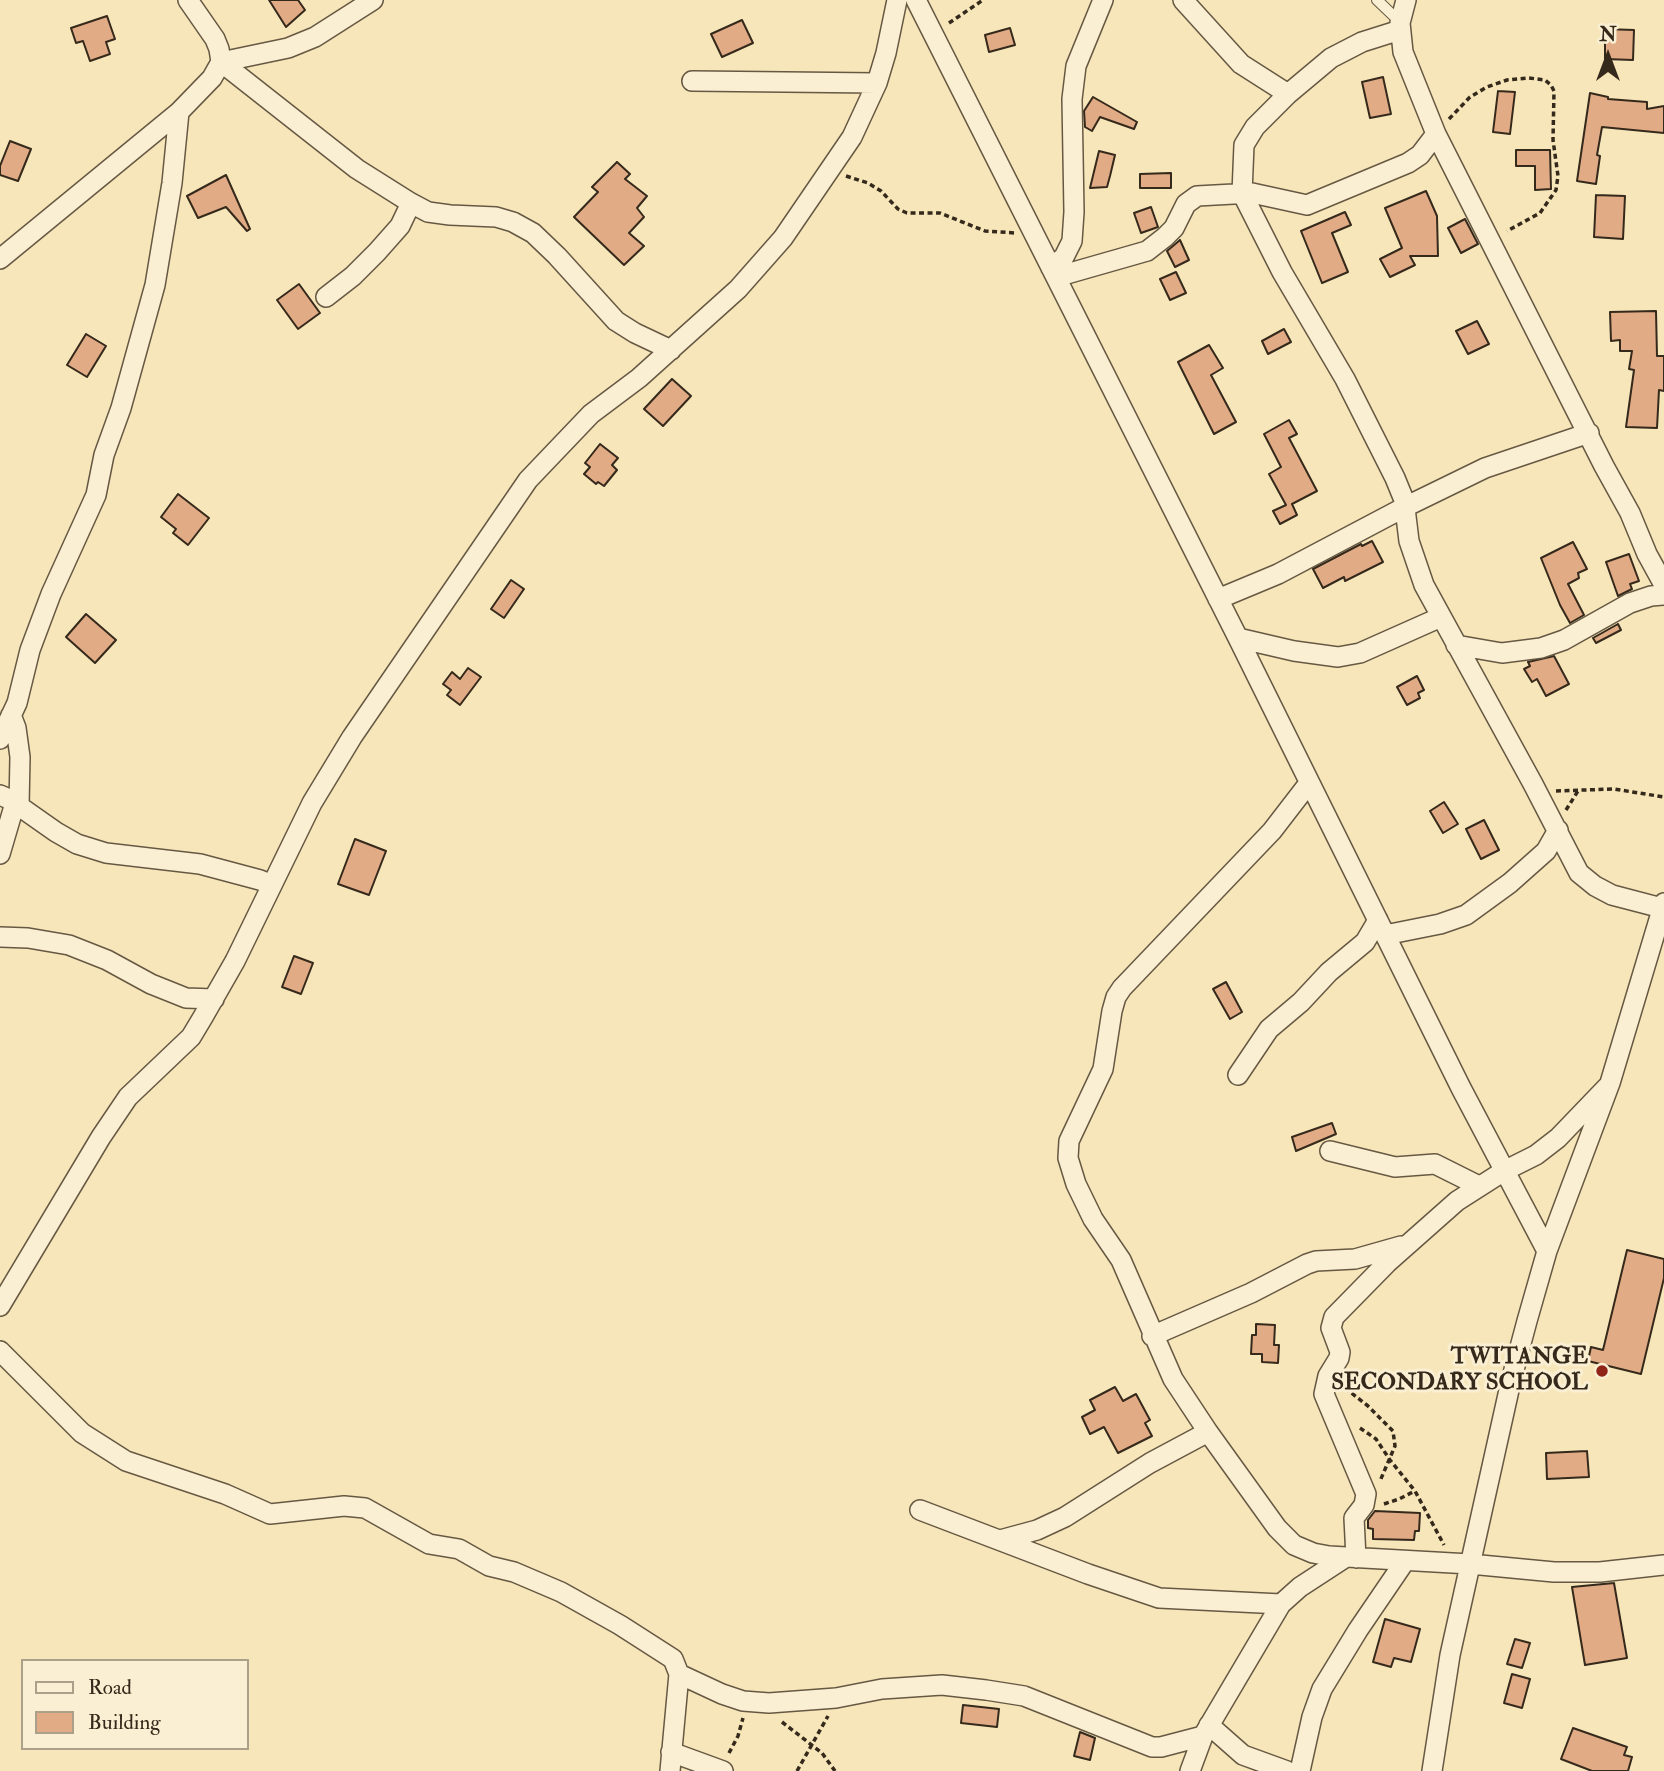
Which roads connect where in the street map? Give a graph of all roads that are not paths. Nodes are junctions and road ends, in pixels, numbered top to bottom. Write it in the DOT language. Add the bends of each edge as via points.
graph roads {
  1 [pos="188,0"];
  2 [pos="373,0"];
  3 [pos="897,0"];
  4 [pos="916,0"];
  5 [pos="1103,0"];
  6 [pos="1183,0"];
  7 [pos="1377,0"];
  8 [pos="1406,0"];
  9 [pos="1400,26"];
  10 [pos="221,62"];
  11 [pos="692,81"];
  12 [pos="877,83"];
  13 [pos="1288,94"];
  14 [pos="179,111"];
  15 [pos="1436,134"];
  16 [pos="1242,193"];
  17 [pos="411,203"];
  18 [pos="0,258"];
  19 [pos="1054,273"];
  20 [pos="326,297"];
  21 [pos="671,350"];
  22 [pos="1588,433"];
  23 [pos="1405,507"];
  24 [pos="1664,585"];
  25 [pos="1664,595"];
  26 [pos="1218,599"];
  27 [pos="1441,617"];
  28 [pos="1238,638"];
  29 [pos="1456,645"];
  30 [pos="11,715"];
  31 [pos="0,739"];
  32 [pos="1309,783"];
  33 [pos="11,801"];
  34 [pos="1558,830"];
  35 [pos="0,854"];
  36 [pos="272,885"];
  37 [pos="1663,906"];
  38 [pos="1382,927"];
  39 [pos="0,937"];
  40 [pos="214,999"];
  41 [pos="1238,1075"];
  42 [pos="1610,1083"];
  43 [pos="1330,1151"];
  44 [pos="1504,1171"];
  45 [pos="1479,1186"];
  46 [pos="1408,1244"];
  47 [pos="1547,1251"];
  48 [pos="0,1306"];
  49 [pos="1153,1336"];
  50 [pos="0,1351"];
  51 [pos="1208,1433"];
  52 [pos="920,1510"];
  53 [pos="999,1540"];
  54 [pos="1351,1558"];
  55 [pos="1405,1561"];
  56 [pos="1462,1564"];
  57 [pos="1664,1565"];
  58 [pos="1281,1604"];
  59 [pos="679,1674"];
  60 [pos="1206,1731"];
  61 [pos="671,1762"];
  62 [pos="722,1771"];
  63 [pos="1190,1771"];
  64 [pos="1287,1771"];
  65 [pos="1300,1771"];
  66 [pos="1432,1771"];
  1 -- 10 [label="street" via="215,39"];
  2 -- 10 [label="street" via="315,37 288,48"];
  3 -- 12 [label="street"];
  4 -- 19 [label="street"];
  5 -- 19 [label="street" via="1076,65 1072,241"];
  6 -- 13 [label="street" via="1241,64"];
  7 -- 9 [label="lane"];
  8 -- 9 [label="street"];
  9 -- 13 [label="street" via="1331,58"];
  9 -- 15 [label="street" via="1403,52"];
  10 -- 14 [label="street" via="212,78"];
  10 -- 17 [label="street" via="357,169"];
  11 -- 12 [label="street"];
  12 -- 21 [label="street" via="852,137 783,238 738,289"];
  13 -- 16 [label="street" via="1248,137 1242,159"];
  14 -- 18 [label="street"];
  14 -- 30 [label="street" via="165,232 121,408 96,495 51,594"];
  15 -- 16 [label="street" via="1408,163 1319,202 1307,205"];
  15 -- 22 [label="street"];
  16 -- 19 [label="street" via="1191,199 1174,228 1147,251"];
  16 -- 23 [label="street" via="1345,379"];
  17 -- 20 [label="street" via="400,226 377,252"];
  17 -- 21 [label="street" via="428,212 496,217 533,233 616,321"];
  19 -- 26 [label="street"];
  21 -- 36 [label="street" via="591,414 528,480 352,737 312,803"];
  22 -- 23 [label="street" via="1485,468"];
  22 -- 24 [label="street"];
  23 -- 26 [label="street" via="1290,568"];
  23 -- 27 [label="street" via="1415,563"];
  25 -- 29 [label="street" via="1630,603 1541,648 1502,653"];
  26 -- 28 [label="street"];
  27 -- 28 [label="street" via="1360,653 1338,657"];
  27 -- 29 [label="street"];
  28 -- 32 [label="street"];
  29 -- 34 [label="street"];
  30 -- 31 [label="street"];
  30 -- 33 [label="street" via="20,757"];
  32 -- 38 [label="street"];
  32 -- 49 [label="street" via="1272,831 1122,988 1112,1011 1103,1069 1069,1141 1068,1158 1076,1184 1121,1260"];
  33 -- 35 [label="street"];
  33 -- 36 [label="street" via="77,844 106,853 200,864"];
  34 -- 37 [label="street" via="1579,873 1595,886 1612,895"];
  34 -- 38 [label="street" via="1546,851 1466,915 1440,924"];
  36 -- 40 [label="street"];
  37 -- 42 [label="street"];
  38 -- 41 [label="street" via="1269,1029"];
  38 -- 44 [label="street"];
  39 -- 40 [label="street" via="69,945 186,998"];
  40 -- 48 [label="street" via="191,1037 128,1097"];
  42 -- 44 [label="street" via="1558,1138"];
  42 -- 47 [label="street"];
  43 -- 45 [label="street" via="1395,1167 1435,1164"];
  44 -- 45 [label="street"];
  44 -- 47 [label="street"];
  45 -- 46 [label="street"];
  46 -- 49 [label="street" via="1355,1259 1307,1264"];
  46 -- 54 [label="street" via="1334,1317 1331,1328 1340,1352 1324,1394 1366,1494 1354,1518"];
  47 -- 56 [label="street" via="1499,1443"];
  49 -- 51 [label="street" via="1173,1379"];
  50 -- 59 [label="street" via="82,1433 126,1461 270,1514 365,1508 429,1544 458,1549 489,1566 561,1591 673,1659"];
  51 -- 53 [label="street" via="1065,1517 1037,1531"];
  51 -- 54 [label="street" via="1294,1545 1313,1553"];
  52 -- 53 [label="street"];
  53 -- 58 [label="street" via="1159,1598"];
  54 -- 55 [label="street"];
  54 -- 58 [label="street" via="1300,1587"];
  55 -- 56 [label="street"];
  55 -- 65 [label="street" via="1322,1689"];
  56 -- 57 [label="street" via="1554,1572"];
  56 -- 66 [label="street"];
  58 -- 60 [label="street"];
  59 -- 60 [label="street" via="743,1701 769,1703 882,1689 986,1689 1024,1696 1152,1747"];
  59 -- 61 [label="street"];
  60 -- 63 [label="street"];
  60 -- 64 [label="street" via="1243,1755"];
  61 -- 62 [label="street"];
}
